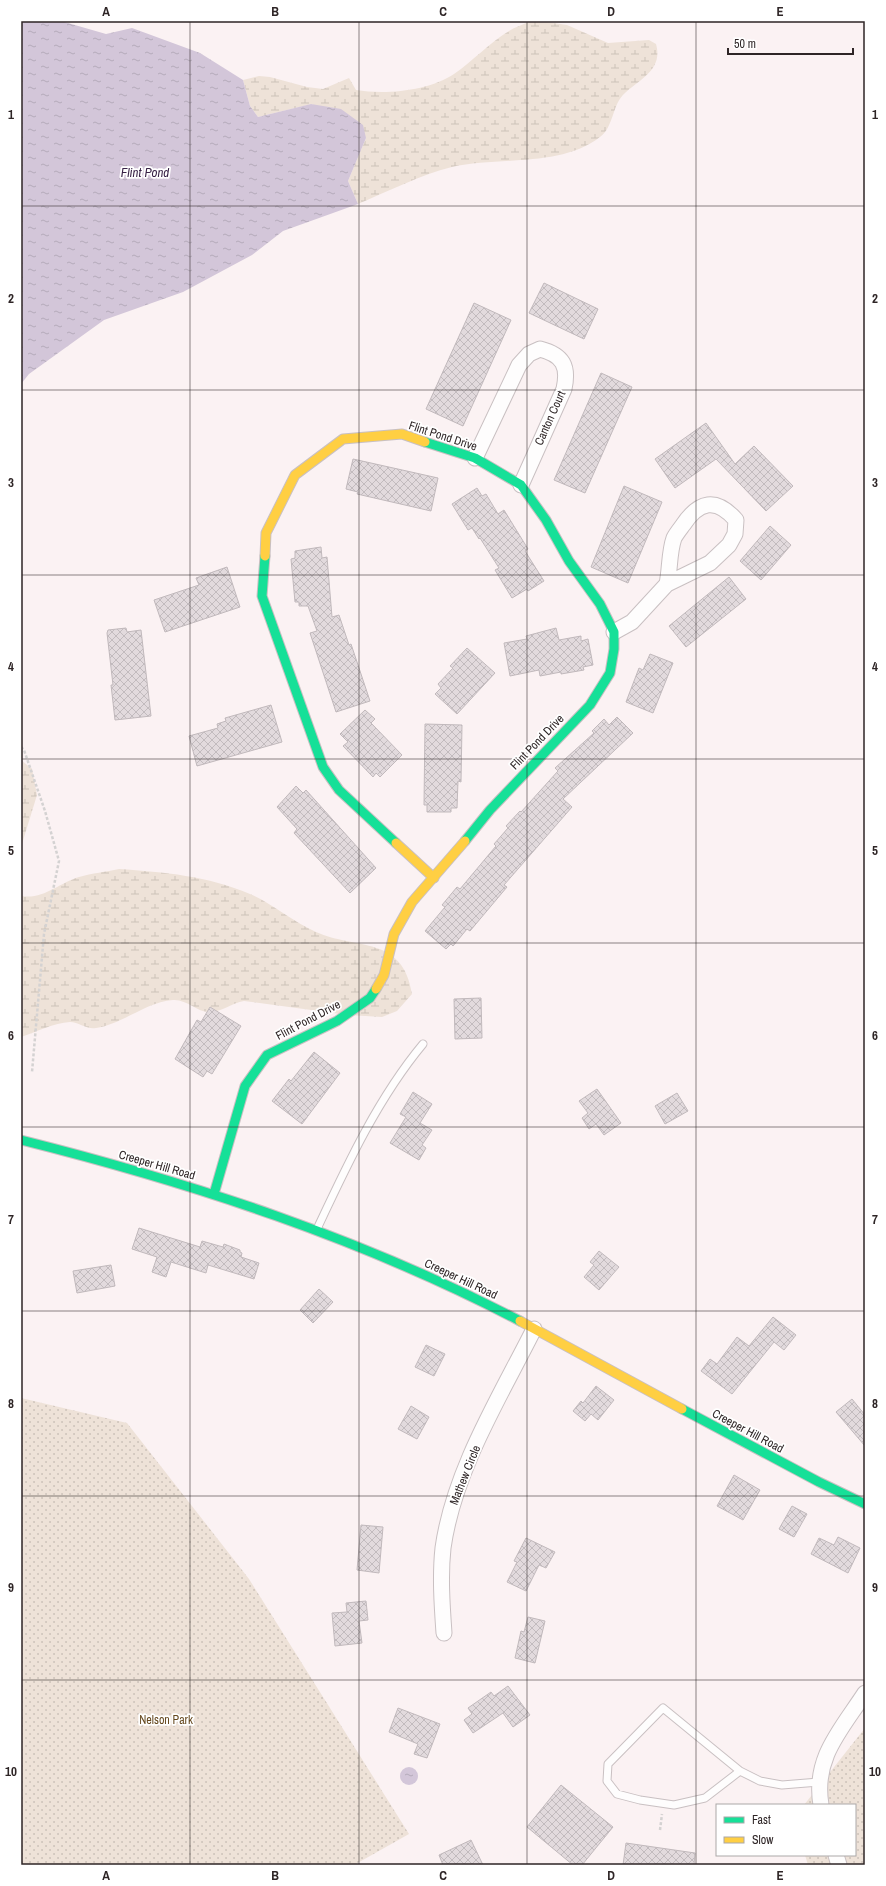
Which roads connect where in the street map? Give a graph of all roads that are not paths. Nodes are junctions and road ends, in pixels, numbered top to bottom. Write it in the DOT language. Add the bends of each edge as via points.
graph roads {
  1 [pos="474,458"];
  2 [pos="521,484"];
  3 [pos="668,584"];
  4 [pos="614,632"];
  5 [pos="434,878"];
  6 [pos="423,1044"];
  7 [pos="21,1140"];
  8 [pos="214,1194"];
  9 [pos="316,1231"];
  10 [pos="534,1329"];
  11 [pos="865,1504"];
  12 [pos="444,1633"];
  13 [pos="865,1693"];
  14 [pos="740,1771"];
  15 [pos="819,1782"];
  16 [pos="821,1804"];
  1 -- 2 [label="street, Flint Pond Drive"];
  1 -- 2 [label="street, Canton Court" via="519,365 529,354 540,349 548,351 559,358 565,366 564,389"];
  1 -- 5 [label="street, Flint Pond Drive" via="402,434 344,439 295,475 266,533 262,596 323,767 339,790"];
  2 -- 4 [label="street, Flint Pond Drive" via="600,604"];
  3 -- 3 [label="street" via="710,563 729,545 736,534 736,520 727,510 716,504 703,505 690,515 674,538"];
  3 -- 4 [label="street" via="632,622"];
  4 -- 5 [label="street, Flint Pond Drive" via="610,674 592,703 490,810"];
  5 -- 8 [label="street, Flint Pond Drive" via="412,902 394,934 384,975 370,998 338,1021 267,1055 245,1086"];
  6 -- 9 [label="lane" via="406,1065 375,1115"];
  7 -- 8 [label="street, Creeper Hill Road" via="68,1151"];
  8 -- 9 [label="street, Creeper Hill Road"];
  9 -- 10 [label="street, Creeper Hill Road" via="417,1272 496,1308"];
  10 -- 11 [label="street, Creeper Hill Road" via="819,1482"];
  10 -- 12 [label="street, Mathew Circle" via="475,1448 450,1512 441,1576"];
  13 -- 15 [label="street" via="829,1749"];
  14 -- 14 [label="lane" via="663,1708 608,1764 606,1781 618,1794 674,1805 705,1798"];
  14 -- 15 [label="lane" via="760,1782 782,1785"];
  15 -- 16 [label="street"];
}
